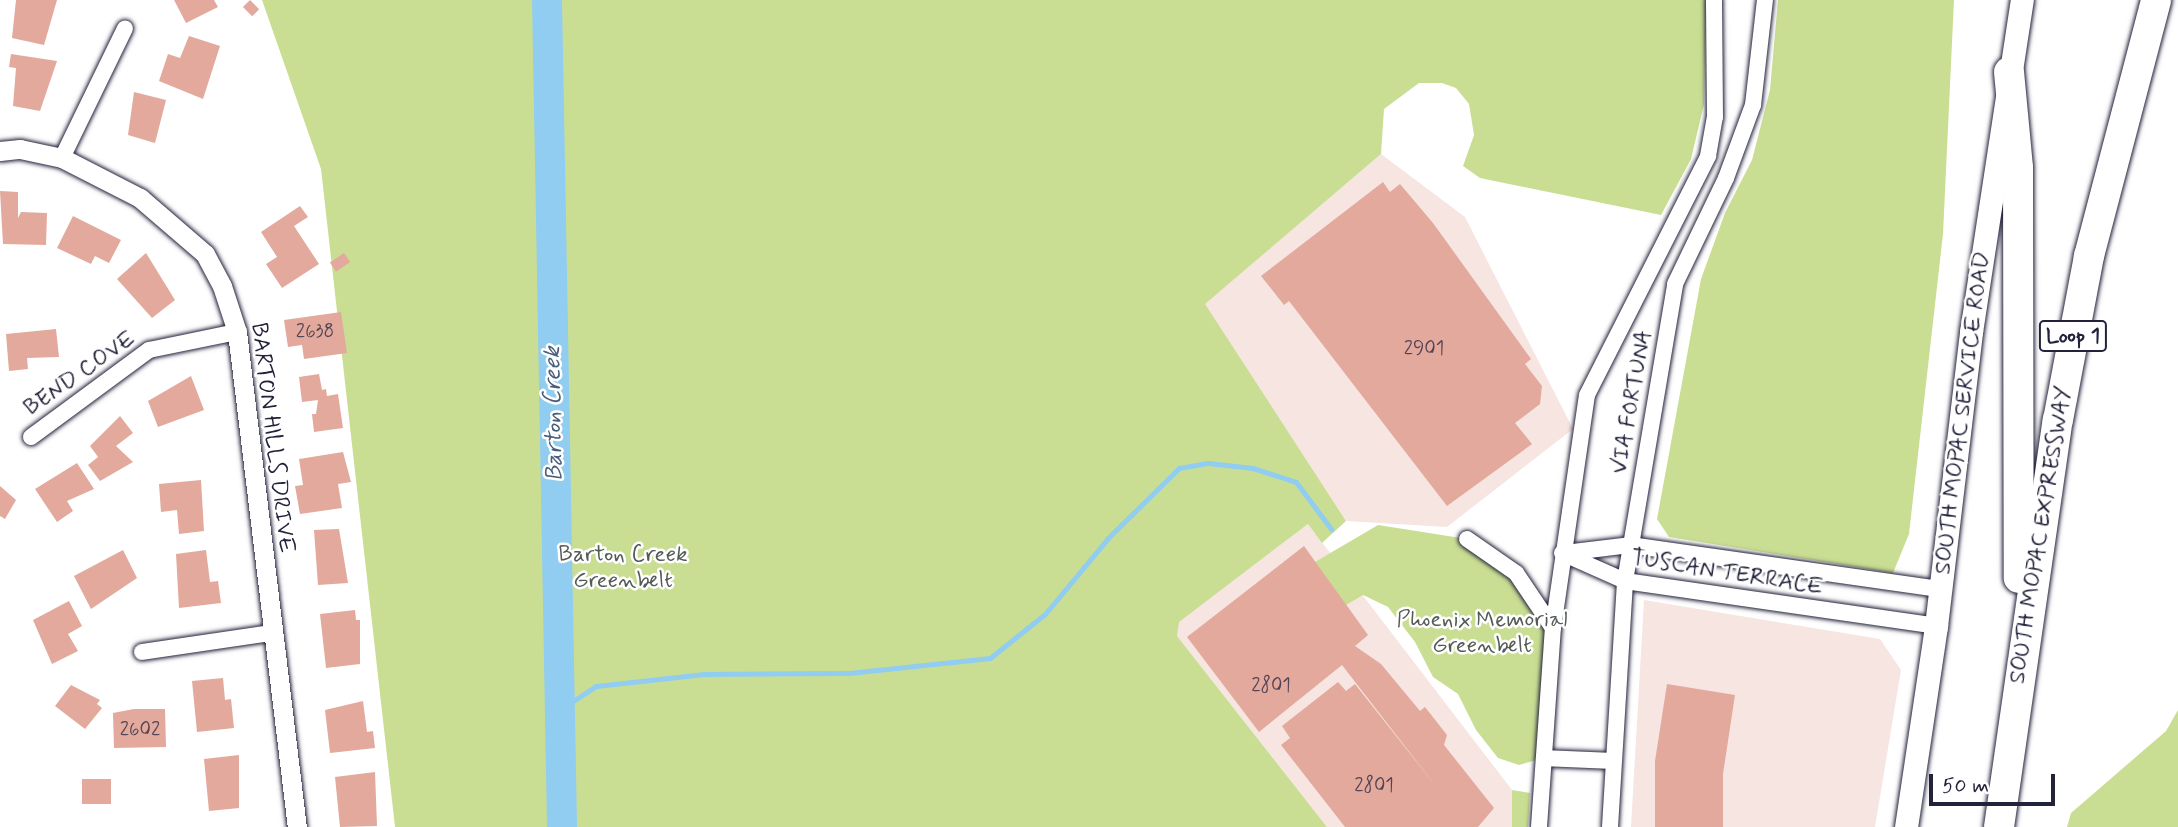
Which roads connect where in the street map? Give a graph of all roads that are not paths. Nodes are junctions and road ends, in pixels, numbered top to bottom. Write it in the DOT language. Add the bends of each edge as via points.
graph roads {
  1 [pos="1714,0"];
  2 [pos="1765,0"];
  3 [pos="2022,0"];
  4 [pos="2156,0"];
  5 [pos="125,28"];
  6 [pos="2009,72"];
  7 [pos="0,151"];
  8 [pos="62,158"];
  9 [pos="1654,257"];
  10 [pos="1681,269"];
  11 [pos="237,332"];
  12 [pos="31,436"];
  13 [pos="1467,538"];
  14 [pos="1630,545"];
  15 [pos="1562,553"];
  16 [pos="1625,582"];
  17 [pos="1941,589"];
  18 [pos="1936,626"];
  19 [pos="1553,628"];
  20 [pos="271,633"];
  21 [pos="142,652"];
  22 [pos="2019,679"];
  23 [pos="1544,758"];
  24 [pos="1612,761"];
  25 [pos="297,827"];
  26 [pos="1539,827"];
  27 [pos="1610,827"];
  28 [pos="1906,827"];
  29 [pos="1998,827"];
  1 -- 9 [label="street, VIA FORTUNA" via="1715,117 1708,156"];
  2 -- 10 [label="street, VIA FORTUNA" via="1753,105 1727,178"];
  3 -- 6 [label="main road, SOUTH MOPAC SERVICE ROAD"];
  4 -- 22 [label="highway, SOUTH MOPAC EXPRESSWAY / Loop 1" via="2089,256 2058,420"];
  5 -- 8 [label="street"];
  6 -- 17 [label="main road, SOUTH MOPAC SERVICE ROAD"];
  6 -- 22 [label="highway" via="2018,168"];
  7 -- 8 [label="street, BARTON HILLS DRIVE" via="20,149"];
  8 -- 11 [label="street, BARTON HILLS DRIVE" via="140,198 205,254"];
  9 -- 10 [label="street"];
  9 -- 15 [label="street, VIA FORTUNA" via="1587,395"];
  10 -- 14 [label="street, VIA FORTUNA"];
  11 -- 12 [label="street, BEND COVE" via="149,350"];
  11 -- 20 [label="street, BARTON HILLS DRIVE"];
  13 -- 19 [label="street" via="1516,573"];
  14 -- 15 [label="street, TUSCAN TERRACE"];
  14 -- 16 [label="street, VIA FORTUNA"];
  14 -- 17 [label="street, TUSCAN TERRACE"];
  15 -- 16 [label="street, TUSCAN TERRACE"];
  15 -- 19 [label="street, VIA FORTUNA"];
  16 -- 18 [label="street, TUSCAN TERRACE"];
  16 -- 24 [label="street, VIA FORTUNA"];
  17 -- 18 [label="main road, SOUTH MOPAC SERVICE ROAD"];
  18 -- 28 [label="main road, SOUTH MOPAC SERVICE ROAD"];
  19 -- 23 [label="street, VIA FORTUNA"];
  20 -- 21 [label="street"];
  20 -- 25 [label="street, BARTON HILLS DRIVE"];
  22 -- 29 [label="highway, SOUTH MOPAC EXPRESSWAY / Loop 1"];
  23 -- 24 [label="street"];
  23 -- 26 [label="street, VIA FORTUNA"];
  24 -- 27 [label="street, VIA FORTUNA"];
}
